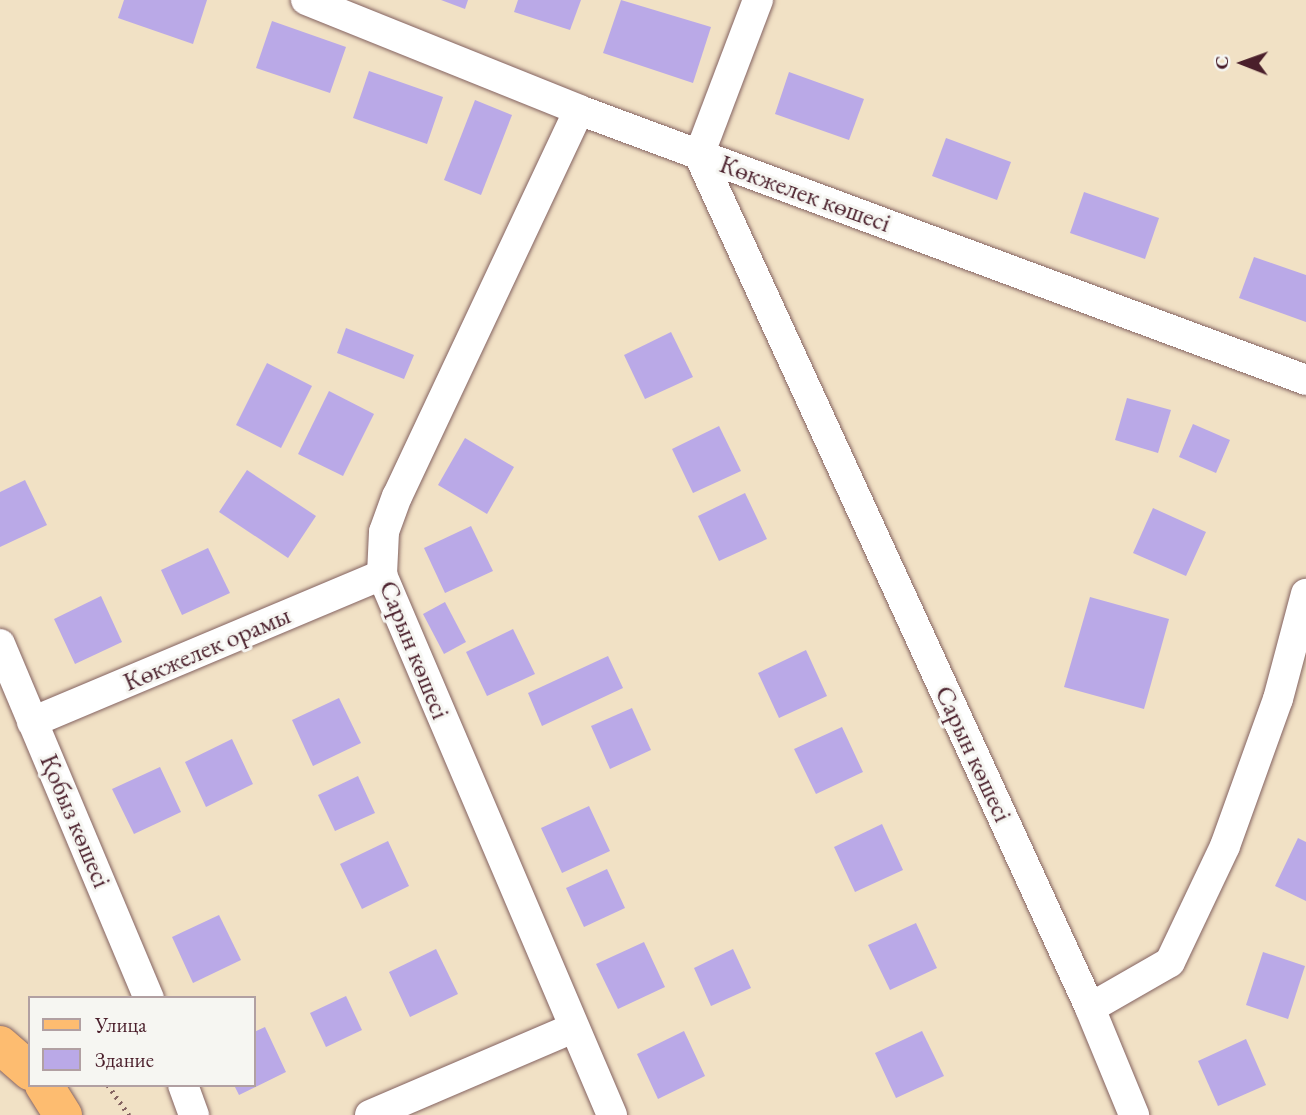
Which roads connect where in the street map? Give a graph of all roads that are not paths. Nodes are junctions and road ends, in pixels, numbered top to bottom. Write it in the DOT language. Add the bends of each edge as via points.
graph roads {
  1 [pos="306,0"];
  2 [pos="758,0"];
  3 [pos="579,110"];
  4 [pos="699,155"];
  5 [pos="1306,380"];
  6 [pos="382,575"];
  7 [pos="1306,593"];
  8 [pos="0,644"];
  9 [pos="32,722"];
  10 [pos="140,992"];
  11 [pos="1090,1008"];
  12 [pos="573,1028"];
  13 [pos="0,1045"];
  14 [pos="28,1069"];
  15 [pos="45,1087"];
  16 [pos="184,1087"];
  17 [pos="63,1115"];
  18 [pos="194,1115"];
  19 [pos="370,1115"];
  20 [pos="612,1115"];
  21 [pos="1134,1115"];
  1 -- 3 [label="street, Көкжелек көшесі"];
  2 -- 4 [label="street"];
  3 -- 4 [label="street, Көкжелек көшесі"];
  3 -- 6 [label="street, Сарын көшесі" via="397,496 384,532"];
  4 -- 5 [label="street, Көкжелек көшесі"];
  4 -- 11 [label="street, Сарын көшесі"];
  6 -- 9 [label="street, Көкжелек орамы"];
  6 -- 12 [label="street, Сарын көшесі"];
  7 -- 11 [label="street" via="1278,699 1225,846 1170,962"];
  8 -- 9 [label="street, Қобыз көшесі"];
  9 -- 10 [label="street, Қобыз көшесі"];
  11 -- 21 [label="street, Сарын көшесі"];
  12 -- 19 [label="street"];
  12 -- 20 [label="street, Сарын көшесі"];
  13 -- 14 [label="main road"];
  15 -- 17 [label="main road"];
  16 -- 18 [label="street"];
}
